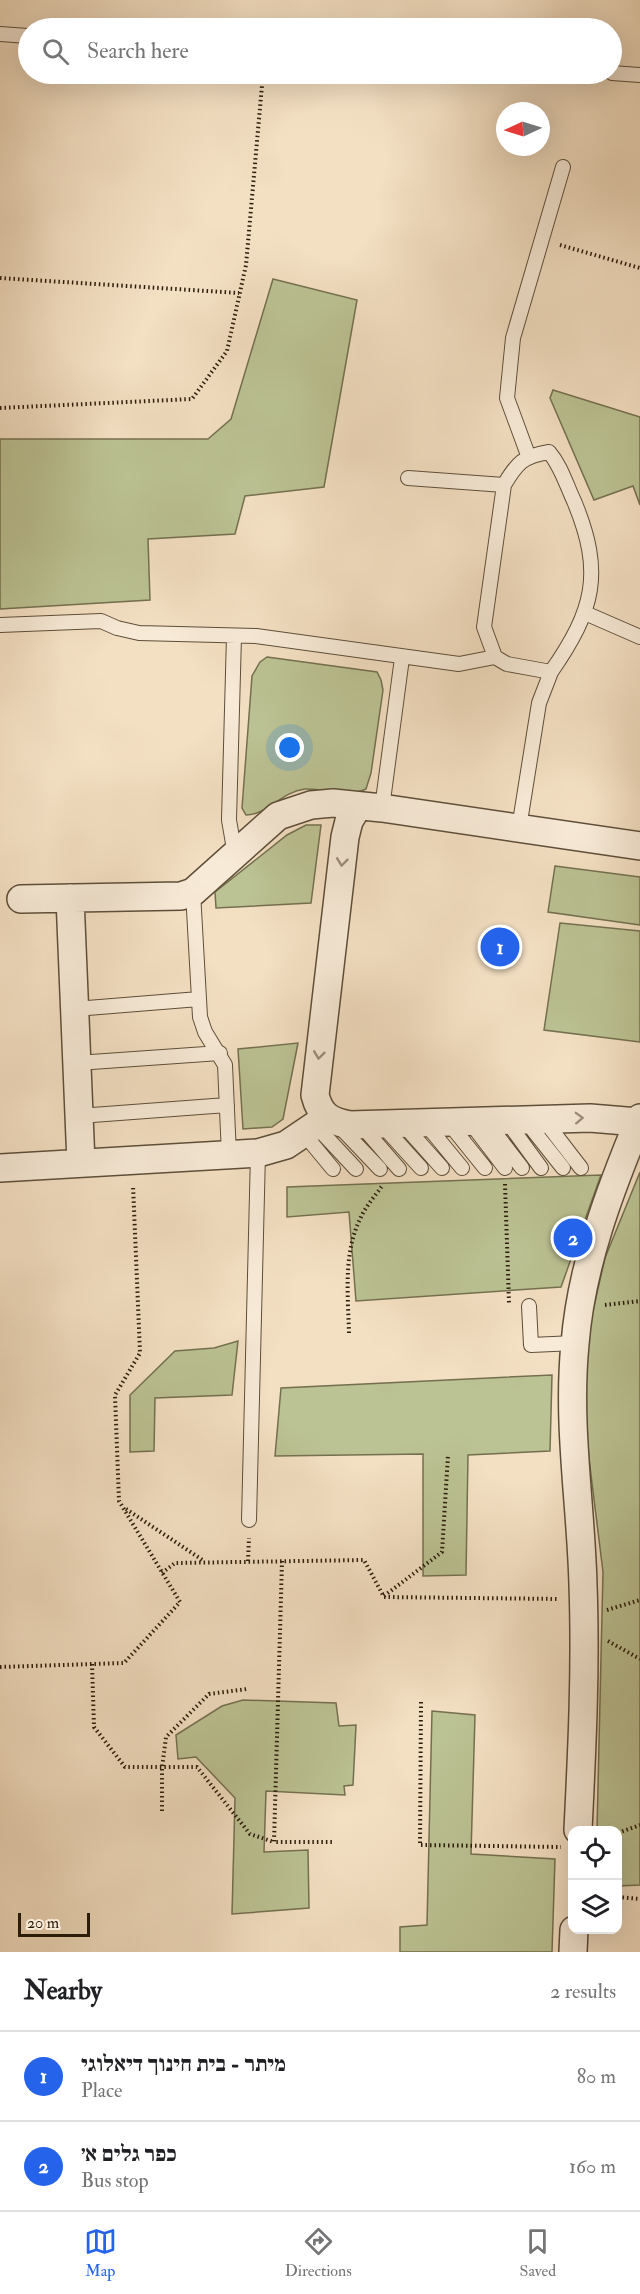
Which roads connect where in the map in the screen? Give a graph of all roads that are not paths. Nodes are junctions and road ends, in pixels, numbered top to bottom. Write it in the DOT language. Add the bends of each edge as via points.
graph roads {
  1 [pos="0,34"];
  2 [pos="18,35"];
  3 [pos="622,74"];
  4 [pos="640,75"];
  5 [pos="563,167"];
  6 [pos="528,455"];
  7 [pos="408,478"];
  8 [pos="504,485"];
  9 [pos="585,613"];
  10 [pos="0,625"];
  11 [pos="234,636"];
  12 [pos="640,637"];
  13 [pos="495,657"];
  14 [pos="402,658"];
  15 [pos="551,672"];
  16 [pos="370,807"];
  17 [pos="519,828"];
  18 [pos="640,846"];
  19 [pos="235,855"];
  20 [pos="193,892"];
  21 [pos="70,898"];
  22 [pos="21,899"];
  23 [pos="200,999"];
  24 [pos="75,1009"];
  25 [pos="220,1053"];
  26 [pos="77,1064"];
  27 [pos="227,1105"];
  28 [pos="79,1116"];
  29 [pos="410,1120"];
  30 [pos="639,1120"];
  31 [pos="258,1153"];
  32 [pos="229,1155"];
  33 [pos="81,1164"];
  34 [pos="0,1168"];
  35 [pos="421,1168"];
  36 [pos="442,1168"];
  37 [pos="462,1168"];
  38 [pos="485,1168"];
  39 [pos="505,1168"];
  40 [pos="522,1168"];
  41 [pos="541,1168"];
  42 [pos="563,1168"];
  43 [pos="581,1168"];
  44 [pos="333,1169"];
  45 [pos="356,1169"];
  46 [pos="399,1169"];
  47 [pos="383,1174"];
  48 [pos="529,1306"];
  49 [pos="574,1343"];
  50 [pos="249,1520"];
  51 [pos="578,1826"];
  52 [pos="574,1934"];
  53 [pos="573,1952"];
  1 -- 2 [label="lane"];
  3 -- 4 [label="lane"];
  5 -- 6 [label="lane" via="513,338 507,398"];
  6 -- 8 [label="lane"];
  6 -- 9 [label="lane" via="549,452 582,522 590,562 590,595"];
  7 -- 8 [label="lane"];
  8 -- 13 [label="lane" via="484,627"];
  9 -- 12 [label="lane"];
  9 -- 15 [label="lane"];
  10 -- 11 [label="lane" via="102,621 139,633"];
  11 -- 14 [label="lane"];
  11 -- 19 [label="lane" via="229,820"];
  13 -- 14 [label="lane" via="459,664"];
  13 -- 15 [label="lane" via="507,664"];
  14 -- 16 [label="lane"];
  15 -- 17 [label="lane" via="539,702"];
  16 -- 17 [label="street"];
  16 -- 19 [label="street" via="333,803 291,810 278,816"];
  16 -- 29 [label="street, one-way" via="349,821 345,837"];
  17 -- 18 [label="street"];
  19 -- 20 [label="street"];
  20 -- 21 [label="street" via="181,896"];
  20 -- 23 [label="lane"];
  21 -- 22 [label="street"];
  21 -- 24 [label="street"];
  23 -- 24 [label="lane"];
  23 -- 25 [label="lane" via="205,1032"];
  24 -- 26 [label="street"];
  25 -- 26 [label="lane"];
  25 -- 27 [label="lane" via="225,1065"];
  26 -- 28 [label="street"];
  27 -- 28 [label="lane"];
  27 -- 32 [label="lane"];
  28 -- 33 [label="street"];
  29 -- 30 [label="street, one-way"];
  29 -- 31 [label="street"];
  29 -- 35 [label="lane"];
  29 -- 36 [label="lane"];
  29 -- 37 [label="lane"];
  29 -- 38 [label="lane"];
  29 -- 39 [label="lane"];
  29 -- 40 [label="lane"];
  29 -- 41 [label="lane"];
  29 -- 42 [label="lane"];
  29 -- 43 [label="lane"];
  29 -- 44 [label="lane" via="309,1140"];
  29 -- 45 [label="lane"];
  29 -- 46 [label="lane"];
  29 -- 47 [label="lane"];
  30 -- 49 [label="street" via="595,1240"];
  31 -- 32 [label="street"];
  31 -- 50 [label="lane"];
  32 -- 33 [label="street"];
  33 -- 34 [label="street"];
  48 -- 49 [label="lane" via="531,1345"];
  49 -- 51 [label="street" via="573,1422 584,1608"];
  52 -- 53 [label="street"];
}
